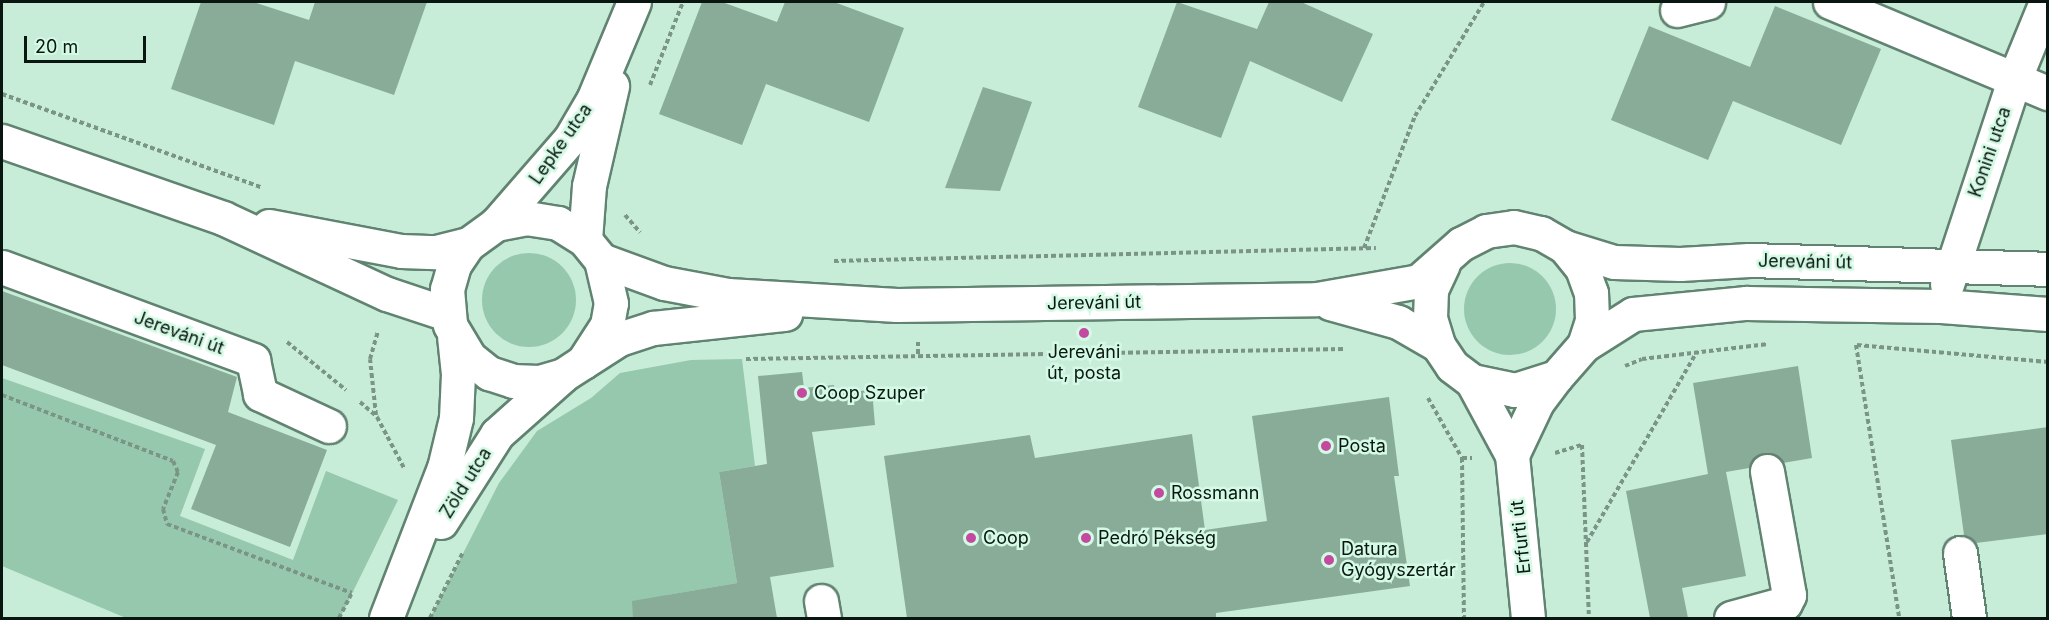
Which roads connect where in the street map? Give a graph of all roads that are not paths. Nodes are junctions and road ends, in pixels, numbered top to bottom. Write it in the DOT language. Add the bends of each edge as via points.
graph roads {
  1 [pos="1827,2"];
  2 [pos="2046,2"];
  3 [pos="631,11"];
  4 [pos="2014,80"];
  5 [pos="2048,93"];
  6 [pos="2,141"];
  7 [pos="223,218"];
  8 [pos="496,224"];
  9 [pos="468,244"];
  10 [pos="1565,247"];
  11 [pos="593,250"];
  12 [pos="1443,264"];
  13 [pos="1953,265"];
  14 [pos="2,267"];
  15 [pos="2048,268"];
  16 [pos="1317,299"];
  17 [pos="871,305"];
  18 [pos="1941,306"];
  19 [pos="2048,314"];
  20 [pos="451,325"];
  21 [pos="1438,345"];
  22 [pos="1584,345"];
  23 [pos="573,368"];
  24 [pos="1556,377"];
  25 [pos="1472,381"];
  26 [pos="329,426"];
  27 [pos="1512,455"];
  28 [pos="1767,471"];
  29 [pos="1960,553"];
  30 [pos="388,614"];
  31 [pos="1528,618"];
  32 [pos="1731,618"];
  33 [pos="1969,618"];
  1 -- 4 [label="street"];
  2 -- 4 [label="street, Konini utca"];
  3 -- 8 [label="street, Lepke utca" via="593,100 570,139"];
  3 -- 11 [label="street, Lepke utca" via="589,186"];
  4 -- 5 [label="street"];
  4 -- 13 [label="street, Konini utca"];
  6 -- 7 [label="street, Jereváni út"];
  7 -- 9 [label="street, Jereváni út" via="401,251 436,252"];
  7 -- 20 [label="street, Jereváni út"];
  8 -- 9 [label="street, Jereváni út"];
  8 -- 11 [label="street, Jereváni út" via="527,218 558,223"];
  9 -- 20 [label="street, Jereváni út" via="454,265 447,289"];
  10 -- 12 [label="street, Jereváni út" via="1541,233 1514,227 1486,231 1461,244"];
  10 -- 13 [label="street, Jereváni út" via="1594,258 1635,263 1749,260"];
  10 -- 22 [label="street, Jereváni út" via="1582,268 1591,293 1592,320"];
  11 -- 17 [label="street, Jereváni út" via="664,283 703,291"];
  11 -- 23 [label="street" via="611,303 607,325"];
  12 -- 16 [label="street, Jereváni út" via="1419,281 1398,287"];
  12 -- 21 [label="street, Jereváni út" via="1431,290 1430,318"];
  13 -- 15 [label="street, Jereváni út"];
  13 -- 18 [label="street, Konini utca"];
  14 -- 26 [label="street, Jereváni út" via="253,360 260,394"];
  16 -- 17 [label="street, Jereváni út"];
  16 -- 21 [label="street, Jereváni út" via="1398,322"];
  17 -- 23 [label="street, Jereváni út" via="653,328 619,339"];
  18 -- 19 [label="street, Jereváni út"];
  18 -- 22 [label="street, Jereváni út" via="1746,303 1650,310 1608,327"];
  20 -- 23 [label="street, Jereváni út" via="469,357 513,381 539,382"];
  20 -- 30 [label="street, Zöld utca" via="458,374 456,418 444,468"];
  21 -- 25 [label="street, Jereváni út" via="1452,366"];
  22 -- 24 [label="street, Jereváni út"];
  23 -- 30 [label="street, Zöld utca" via="497,434 468,476"];
  24 -- 25 [label="street, Jereváni út" via="1515,390"];
  24 -- 27 [label="street" via="1537,402"];
  25 -- 27 [label="street, Erfurti út"];
  27 -- 31 [label="street, Erfurti út"];
  28 -- 32 [label="street" via="1789,595 1785,603"];
  29 -- 33 [label="street"];
}
